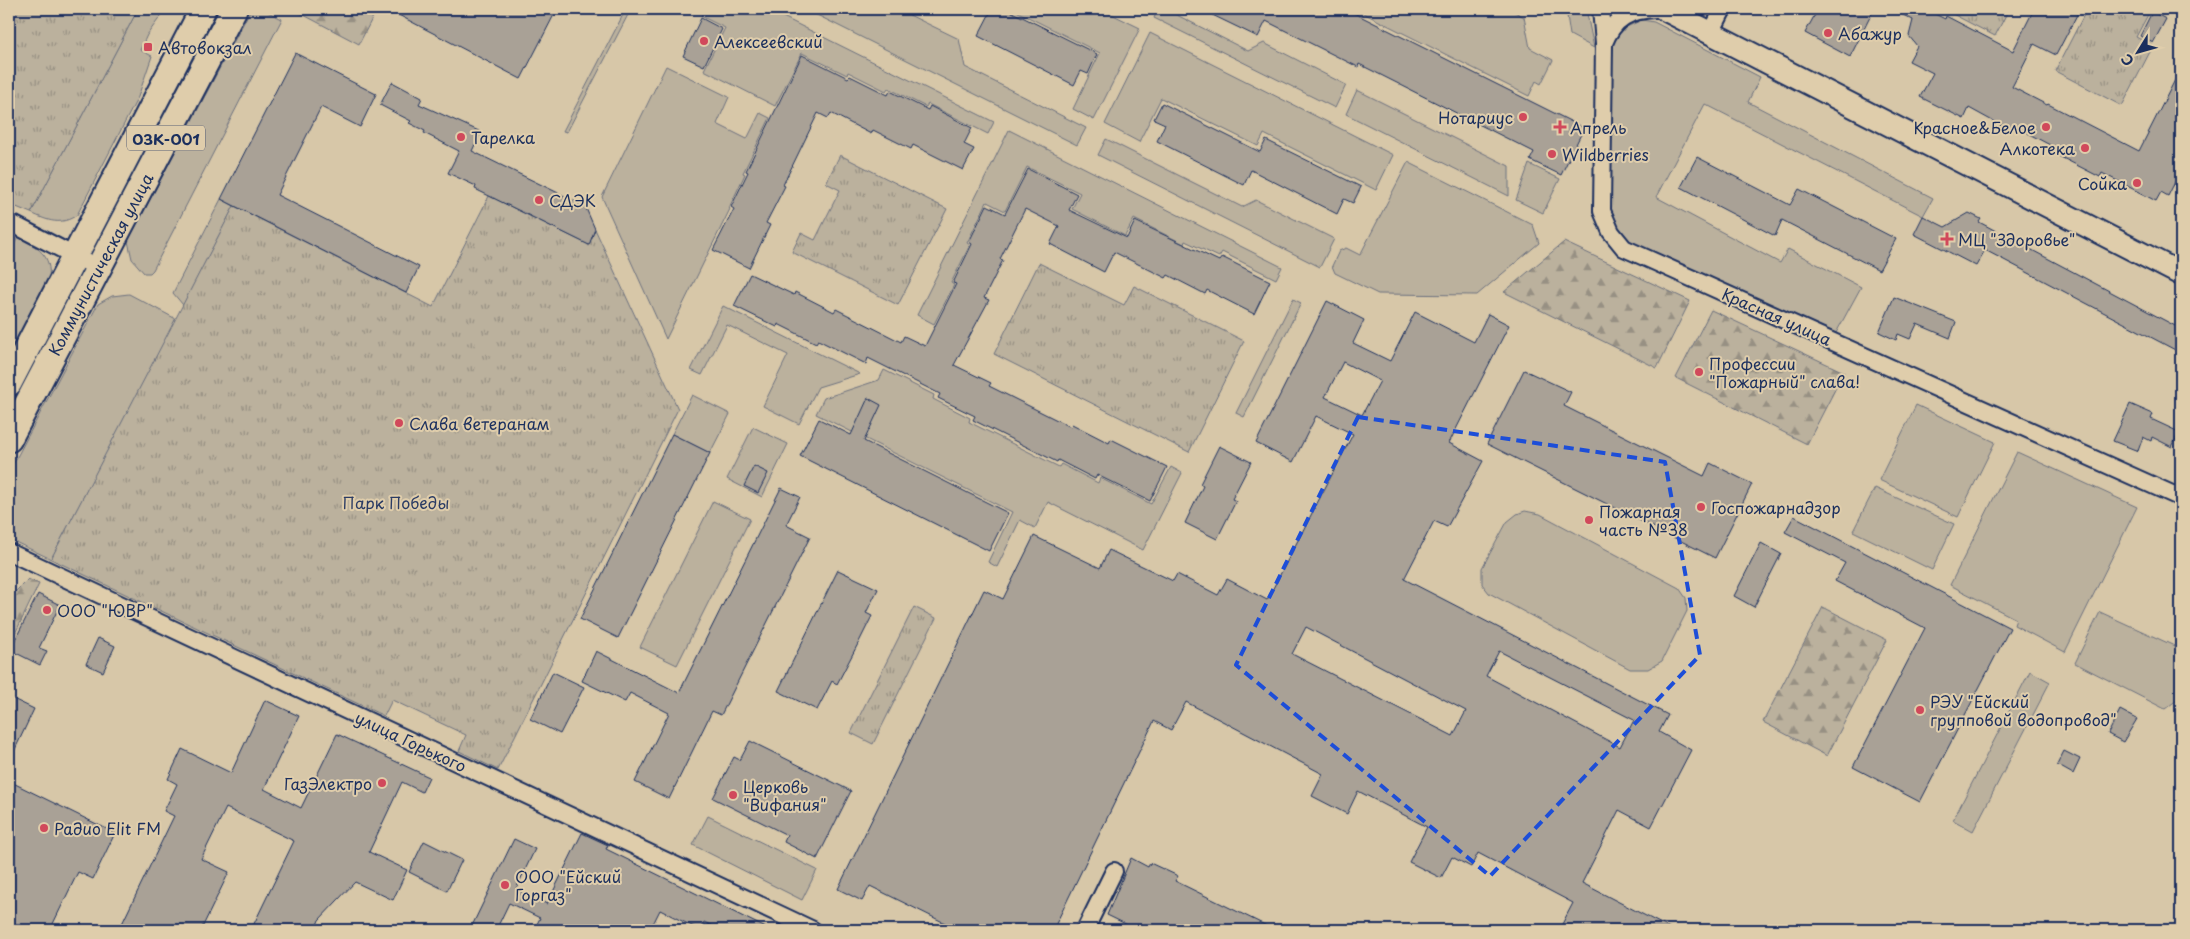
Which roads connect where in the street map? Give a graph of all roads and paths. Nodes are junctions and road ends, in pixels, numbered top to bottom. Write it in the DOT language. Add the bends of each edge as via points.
graph roads {
  1 [pos="203,9"];
  2 [pos="234,9"];
  3 [pos="1601,9"];
  4 [pos="1655,9"];
  5 [pos="1664,9"];
  6 [pos="1723,9"];
  7 [pos="1711,33"];
  8 [pos="1604,43"];
  9 [pos="9,222"];
  10 [pos="75,256"];
  11 [pos="98,268"];
  12 [pos="2181,274"];
  13 [pos="9,383"];
  14 [pos="9,439"];
  15 [pos="2181,498"];
  16 [pos="9,552"];
  17 [pos="1114,871"];
  18 [pos="813,930"];
  19 [pos="1085,930"];
  1 -- 10 [label="main road, Коммунистическая улица / 03К-001"];
  2 -- 11 [label="main road, Коммунистическая улица / 03К-001"];
  3 -- 8 [label="street, Красная улица"];
  4 -- 8 [label="street" via="1632,12 1619,19 1610,28"];
  5 -- 7 [label="street"];
  6 -- 7 [label="street"];
  7 -- 12 [label="street"];
  8 -- 15 [label="street, Красная улица" via="1602,212 1611,232 1624,248"];
  9 -- 10 [label="street"];
  10 -- 11 [label="street"];
  10 -- 13 [label="main road, Коммунистическая улица / 03К-001"];
  11 -- 14 [label="main road, Коммунистическая улица / 03К-001"];
  16 -- 18 [label="street, улица Горького"];
  17 -- 19 [label="street"];
}
